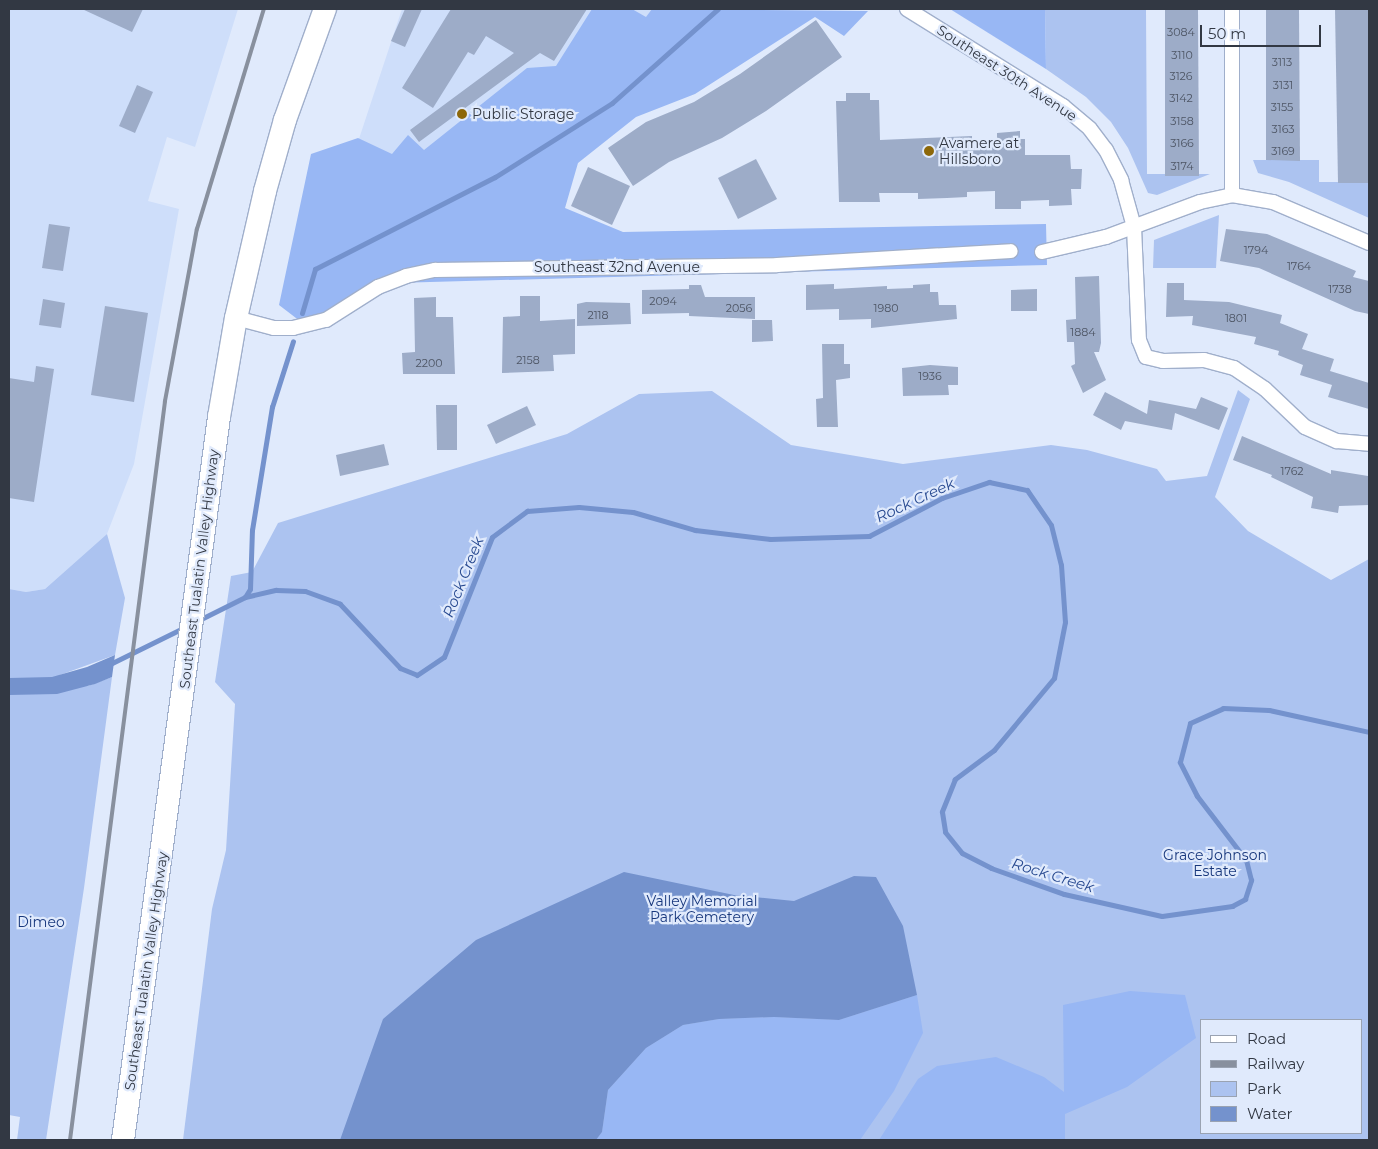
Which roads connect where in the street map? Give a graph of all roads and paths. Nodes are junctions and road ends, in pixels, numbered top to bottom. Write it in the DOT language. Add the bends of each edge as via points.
graph roads {
  1 [pos="325,9"];
  2 [pos="907,9"];
  3 [pos="1232,9"];
  4 [pos="1232,195"];
  5 [pos="1134,227"];
  6 [pos="1369,243"];
  7 [pos="1011,251"];
  8 [pos="1042,252"];
  9 [pos="236,318"];
  10 [pos="1369,444"];
  11 [pos="123,1140"];
  1 -- 9 [label="main road, Southeast Tualatin Valley Highway" via="270,173"];
  2 -- 5 [label="street, Southeast 30th Avenue" via="1063,106 1090,128 1115,164"];
  3 -- 4 [label="street"];
  4 -- 5 [label="street" via="1200,202"];
  4 -- 6 [label="street" via="1273,202"];
  5 -- 8 [label="street"];
  5 -- 10 [label="street, Southeast 30th Avenue" via="1140,340 1146,356 1163,361 1204,360 1234,368 1265,389 1305,427 1337,441"];
  7 -- 9 [label="street, Southeast 32nd Avenue" via="777,265 435,270 406,276 378,287 326,320 293,328 274,328"];
  9 -- 11 [label="main road, Southeast Tualatin Valley Highway" via="200,555"];
}
